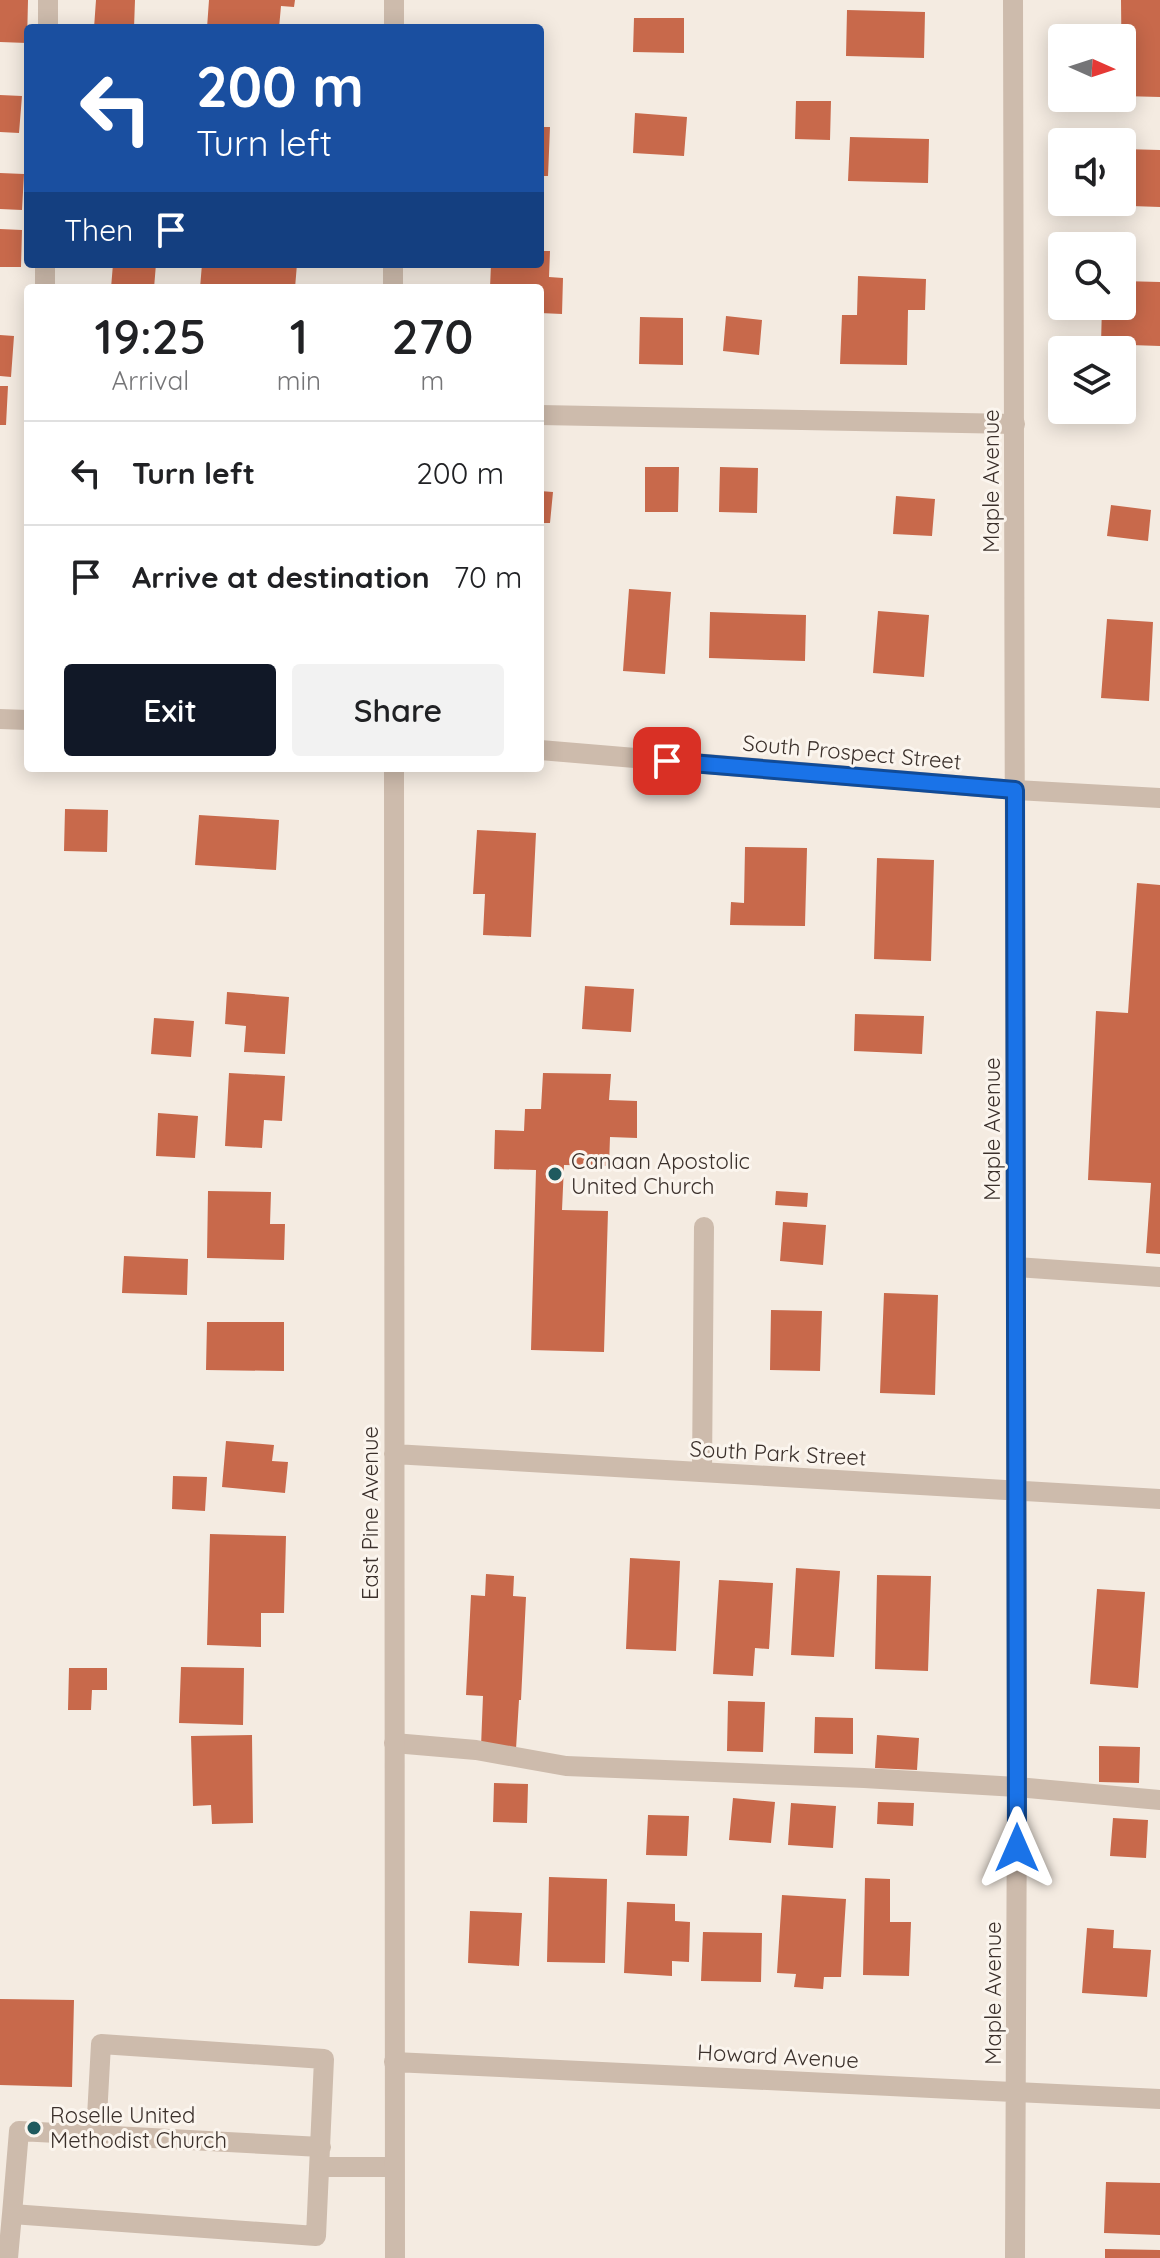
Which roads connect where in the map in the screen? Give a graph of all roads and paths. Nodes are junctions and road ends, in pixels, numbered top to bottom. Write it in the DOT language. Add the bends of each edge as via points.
graph roads {
  1 [pos="48,0"];
  2 [pos="394,0"];
  3 [pos="1013,0"];
  4 [pos="48,24"];
  5 [pos="394,24"];
  6 [pos="544,415"];
  7 [pos="1015,424"];
  8 [pos="0,719"];
  9 [pos="24,720"];
  10 [pos="544,750"];
  11 [pos="394,772"];
  12 [pos="1015,790"];
  13 [pos="1160,798"];
  14 [pos="704,1227"];
  15 [pos="1016,1267"];
  16 [pos="1160,1277"];
  17 [pos="394,1454"];
  18 [pos="702,1472"];
  19 [pos="1017,1491"];
  20 [pos="1160,1499"];
  21 [pos="394,1743"];
  22 [pos="1017,1787"];
  23 [pos="1160,1800"];
  24 [pos="394,2062"];
  25 [pos="1017,2092"];
  26 [pos="1160,2099"];
  27 [pos="96,2135"];
  28 [pos="320,2157"];
  29 [pos="394,2167"];
  30 [pos="12,2214"];
  31 [pos="8,2258"];
  32 [pos="395,2258"];
  33 [pos="1015,2258"];
  1 -- 4 [label="street"];
  2 -- 5 [label="street"];
  3 -- 7 [label="street, Maple Avenue"];
  6 -- 7 [label="street"];
  7 -- 12 [label="street, Maple Avenue"];
  8 -- 9 [label="street"];
  10 -- 12 [label="street, South Prospect Street"];
  11 -- 17 [label="street, East Pine Avenue"];
  12 -- 13 [label="street, South Prospect Street"];
  12 -- 15 [label="street, Maple Avenue"];
  14 -- 18 [label="street"];
  15 -- 16 [label="street"];
  15 -- 19 [label="street, Maple Avenue"];
  17 -- 18 [label="street, South Park Street"];
  17 -- 21 [label="street, East Pine Avenue"];
  18 -- 19 [label="street, South Park Street"];
  19 -- 20 [label="street, South Park Street"];
  19 -- 22 [label="street, Maple Avenue"];
  21 -- 22 [label="street" via="566,1766"];
  21 -- 24 [label="street, East Pine Avenue"];
  22 -- 23 [label="street"];
  22 -- 25 [label="street, Maple Avenue"];
  24 -- 25 [label="street, Howard Avenue"];
  24 -- 29 [label="street, East Pine Avenue"];
  25 -- 26 [label="street, Howard Avenue"];
  25 -- 33 [label="street, Maple Avenue"];
  27 -- 28 [label="street"];
  27 -- 28 [label="street" via="101,2044 324,2059"];
  27 -- 30 [label="street" via="19,2131"];
  28 -- 29 [label="street"];
  28 -- 30 [label="street" via="316,2236"];
  29 -- 32 [label="street, East Pine Avenue"];
  30 -- 31 [label="street"];
}
